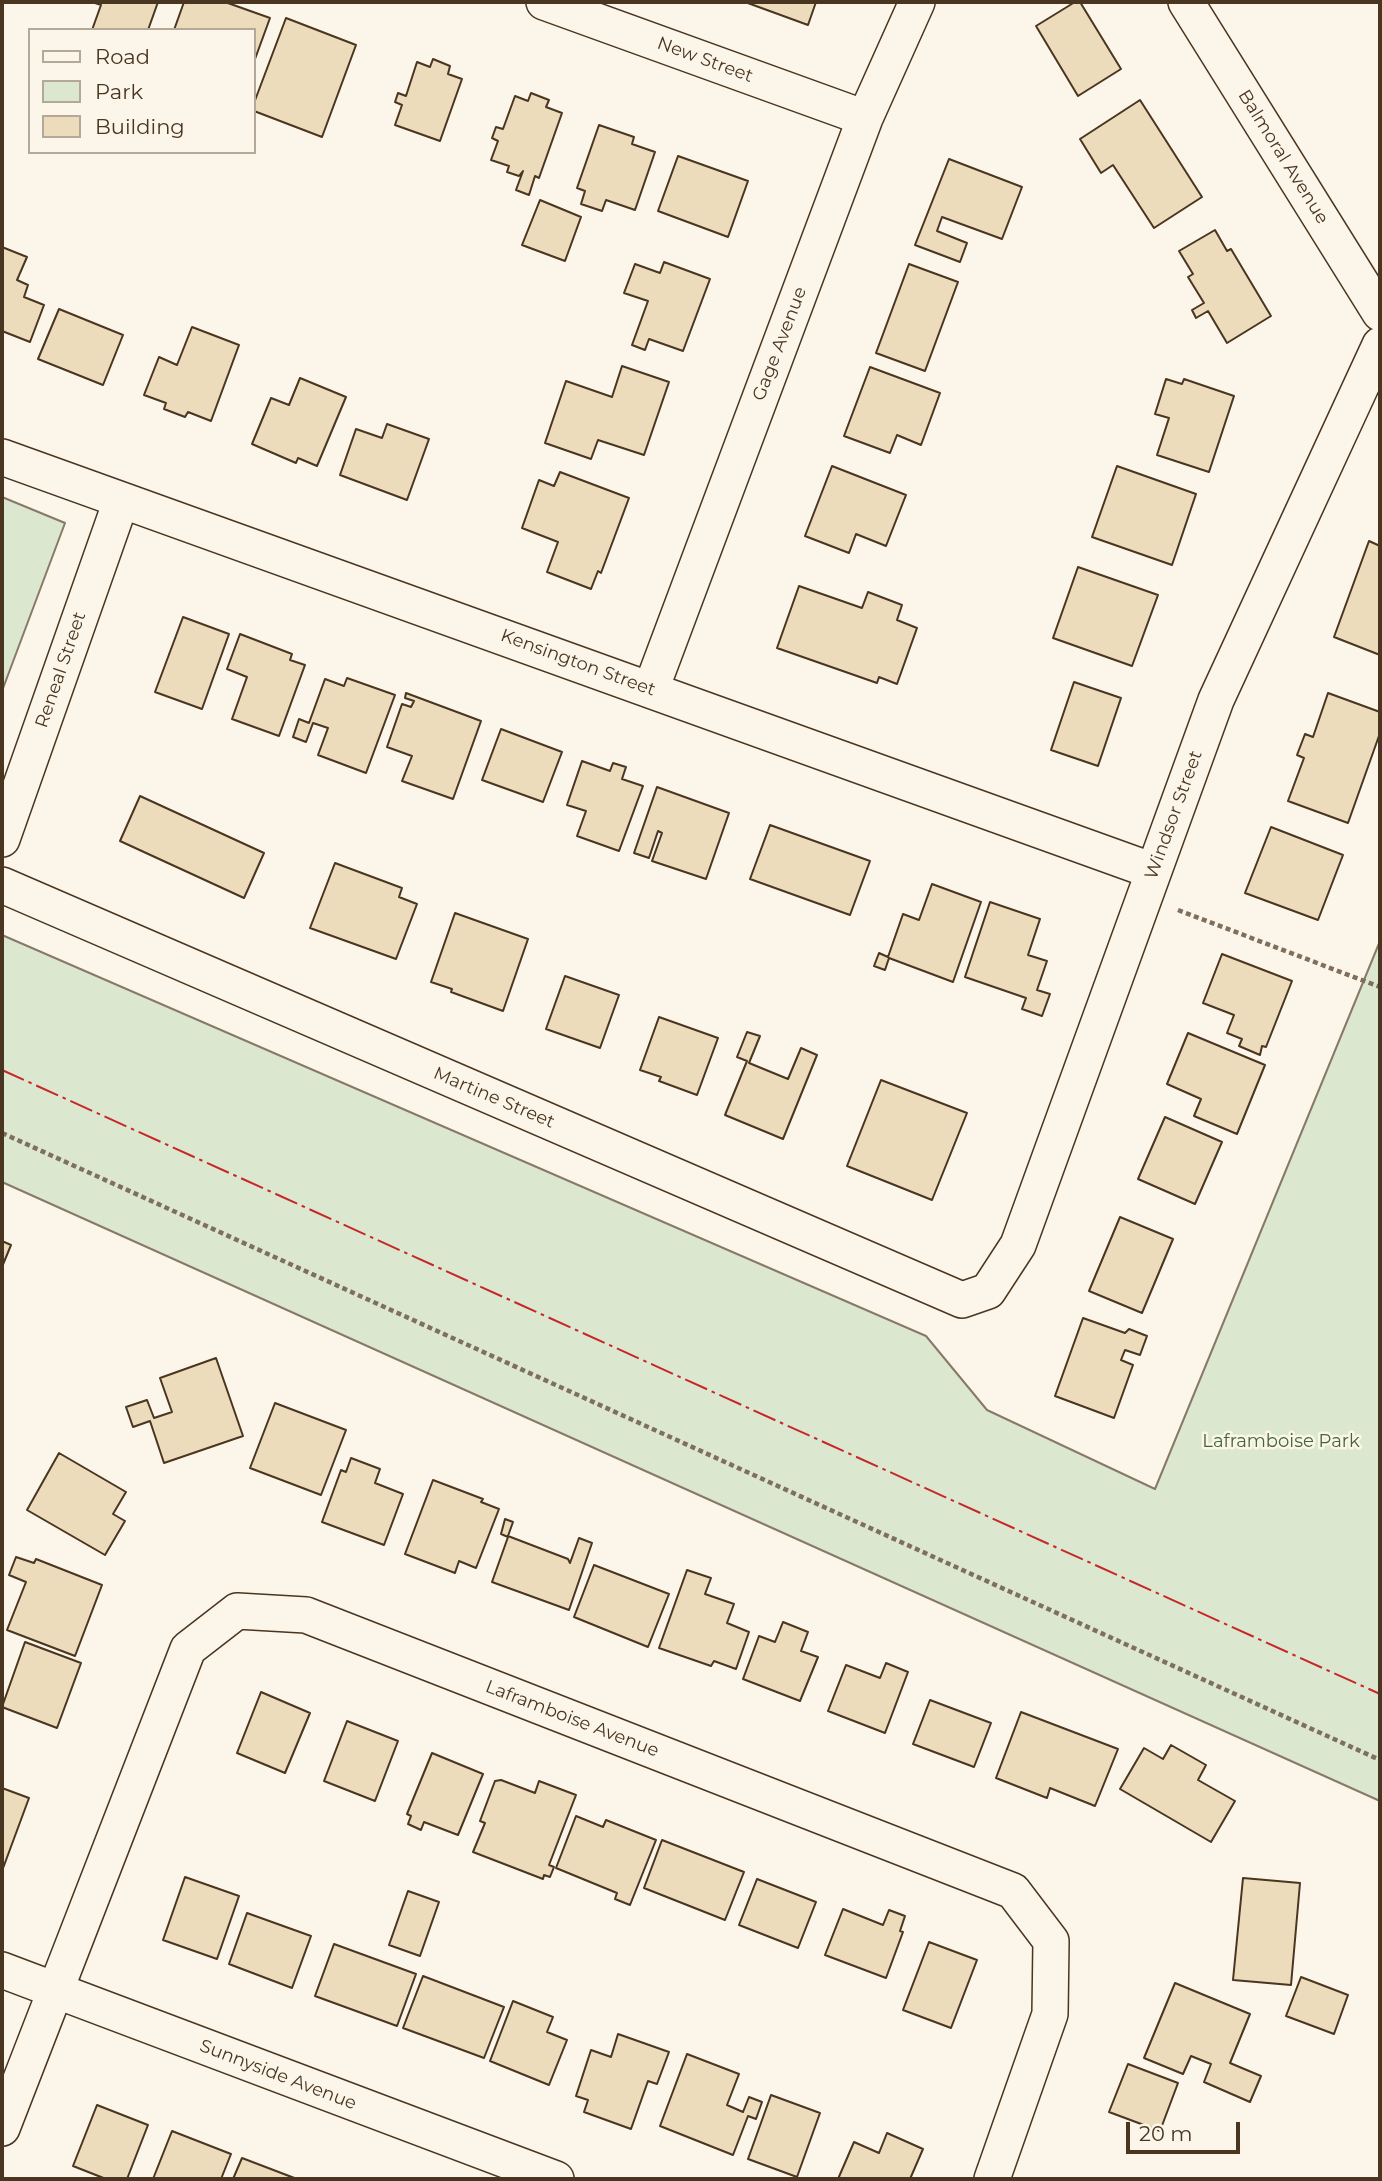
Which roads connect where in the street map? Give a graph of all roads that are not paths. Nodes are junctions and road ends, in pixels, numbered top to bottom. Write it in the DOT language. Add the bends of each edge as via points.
graph roads {
  1 [pos="544,2"];
  2 [pos="917,2"];
  3 [pos="1186,2"];
  4 [pos="865,118"];
  5 [pos="1380,313"];
  6 [pos="1380,345"];
  7 [pos="2,457"];
  8 [pos="121,501"];
  9 [pos="651,690"];
  10 [pos="2,839"];
  11 [pos="1149,884"];
  12 [pos="2,885"];
  13 [pos="988,1291"];
  14 [pos="2,1969"];
  15 [pos="55,1991"];
  16 [pos="2,2127"];
  17 [pos="481,2166"];
  18 [pos="556,2179"];
  19 [pos="992,2179"];
  1 -- 4 [label="street, New Street"];
  2 -- 4 [label="street, Gage Avenue"];
  3 -- 5 [label="street, Balmoral Avenue"];
  4 -- 9 [label="street, Gage Avenue"];
  6 -- 11 [label="street, Windsor Street" via="1216,700"];
  7 -- 8 [label="street, Kensington Street"];
  8 -- 9 [label="street, Kensington Street"];
  8 -- 10 [label="street, Reneal Street"];
  9 -- 11 [label="street, Kensington Street"];
  11 -- 13 [label="street, Windsor Street" via="1018,1245"];
  12 -- 13 [label="street, Martine Street" via="962,1300"];
  14 -- 15 [label="street, Sunnyside Avenue"];
  15 -- 16 [label="street, Laframboise Avenue"];
  15 -- 17 [label="street, Sunnyside Avenue"];
  15 -- 19 [label="street, Laframboise Avenue" via="188,1649 237,1611 306,1615 1013,1891 1051,1941 1050,2014"];
  17 -- 18 [label="street, Sunnyside Avenue"];
}
